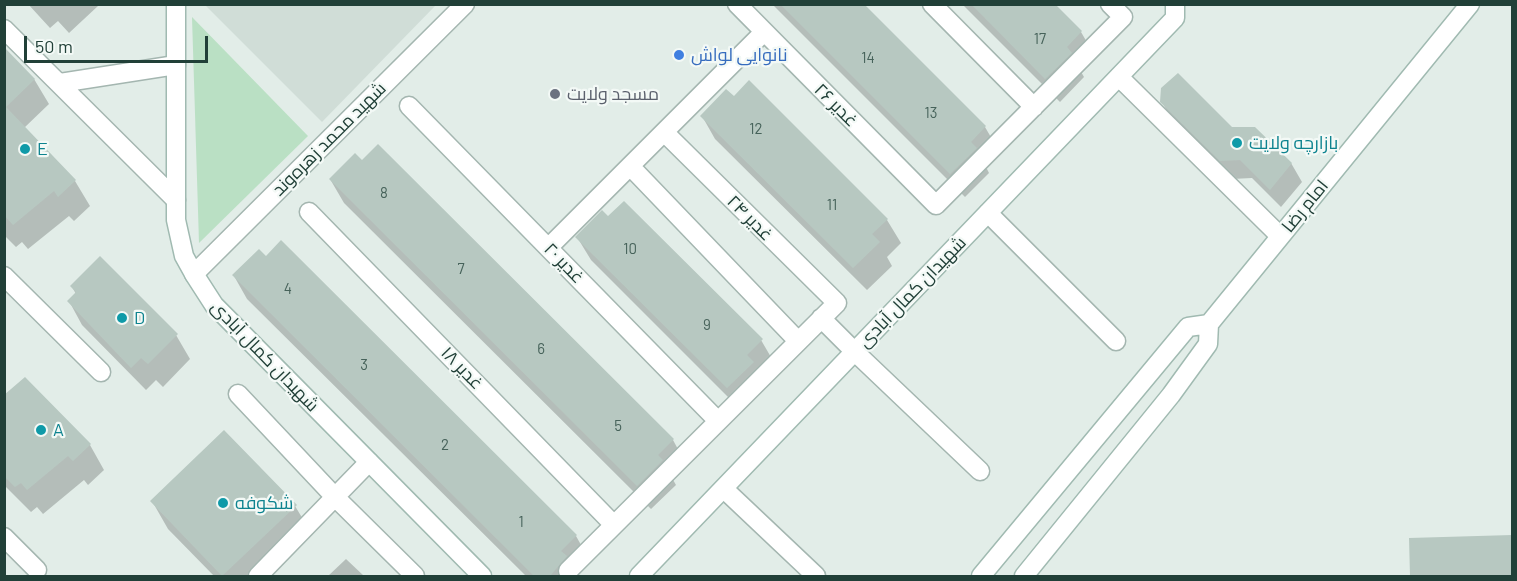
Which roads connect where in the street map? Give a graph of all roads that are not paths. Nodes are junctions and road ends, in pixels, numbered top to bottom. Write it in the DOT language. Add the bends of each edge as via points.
graph roads {
  1 [pos="176,4"];
  2 [pos="465,4"];
  3 [pos="737,4"];
  4 [pos="932,4"];
  5 [pos="1175,4"];
  6 [pos="1470,4"];
  7 [pos="1117,11"];
  8 [pos="4,29"];
  9 [pos="764,32"];
  10 [pos="176,65"];
  11 [pos="1119,77"];
  12 [pos="60,83"];
  13 [pos="409,106"];
  14 [pos="1034,107"];
  15 [pos="664,132"];
  16 [pos="630,166"];
  17 [pos="176,200"];
  18 [pos="309,212"];
  19 [pos="988,213"];
  20 [pos="1280,236"];
  21 [pos="549,247"];
  22 [pos="194,274"];
  23 [pos="4,276"];
  24 [pos="821,318"];
  25 [pos="1209,324"];
  26 [pos="798,341"];
  27 [pos="1116,341"];
  28 [pos="855,352"];
  29 [pos="101,372"];
  30 [pos="238,394"];
  31 [pos="718,421"];
  32 [pos="369,462"];
  33 [pos="980,471"];
  34 [pos="724,489"];
  35 [pos="335,497"];
  36 [pos="614,525"];
  37 [pos="4,537"];
  38 [pos="37,570"];
  39 [pos="568,571"];
  40 [pos="258,576"];
  41 [pos="415,576"];
  42 [pos="483,576"];
  43 [pos="639,576"];
  44 [pos="816,576"];
  45 [pos="981,576"];
  46 [pos="1024,576"];
  1 -- 10 [label="street, شهیدان کمال آبادی"];
  2 -- 22 [label="street, شهید محمد زهره‌وند"];
  3 -- 9 [label="street, غدیر ۲۶"];
  4 -- 14 [label="street"];
  5 -- 11 [label="street, شهیدان کمال آبادی" via="1175,18"];
  6 -- 20 [label="street, امام رضا"];
  7 -- 14 [label="street"];
  8 -- 12 [label="street"];
  9 -- 14 [label="street, غدیر ۲۶" via="936,205"];
  9 -- 15 [label="street"];
  10 -- 12 [label="street"];
  10 -- 17 [label="street, شهیدان کمال آبادی"];
  11 -- 19 [label="street, شهیدان کمال آبادی"];
  11 -- 20 [label="street"];
  12 -- 17 [label="street"];
  13 -- 21 [label="street, غدیر ۲۰"];
  15 -- 16 [label="street"];
  15 -- 24 [label="street, غدیر ۲۴" via="837,303"];
  16 -- 21 [label="street"];
  16 -- 26 [label="street"];
  17 -- 22 [label="street, شهیدان کمال آبادی" via="184,256"];
  18 -- 36 [label="street, غدیر ۱۸"];
  19 -- 27 [label="street"];
  19 -- 28 [label="street, شهیدان کمال آبادی"];
  20 -- 25 [label="street, امام رضا"];
  21 -- 31 [label="street, غدیر ۲۰"];
  22 -- 32 [label="street, شهیدان کمال آبادی" via="214,305"];
  23 -- 29 [label="street"];
  24 -- 26 [label="street"];
  24 -- 28 [label="street"];
  25 -- 45 [label="street" via="1188,327"];
  25 -- 46 [label="street, امام رضا" via="1208,344"];
  26 -- 31 [label="street"];
  28 -- 33 [label="street"];
  28 -- 34 [label="street, شهیدان کمال آبادی"];
  30 -- 35 [label="street"];
  31 -- 36 [label="street"];
  32 -- 35 [label="street"];
  32 -- 42 [label="street, شهیدان کمال آبادی"];
  34 -- 43 [label="street, شهیدان کمال آبادی"];
  34 -- 44 [label="street"];
  35 -- 40 [label="street"];
  35 -- 41 [label="street"];
  36 -- 39 [label="street"];
  37 -- 38 [label="street"];
}
